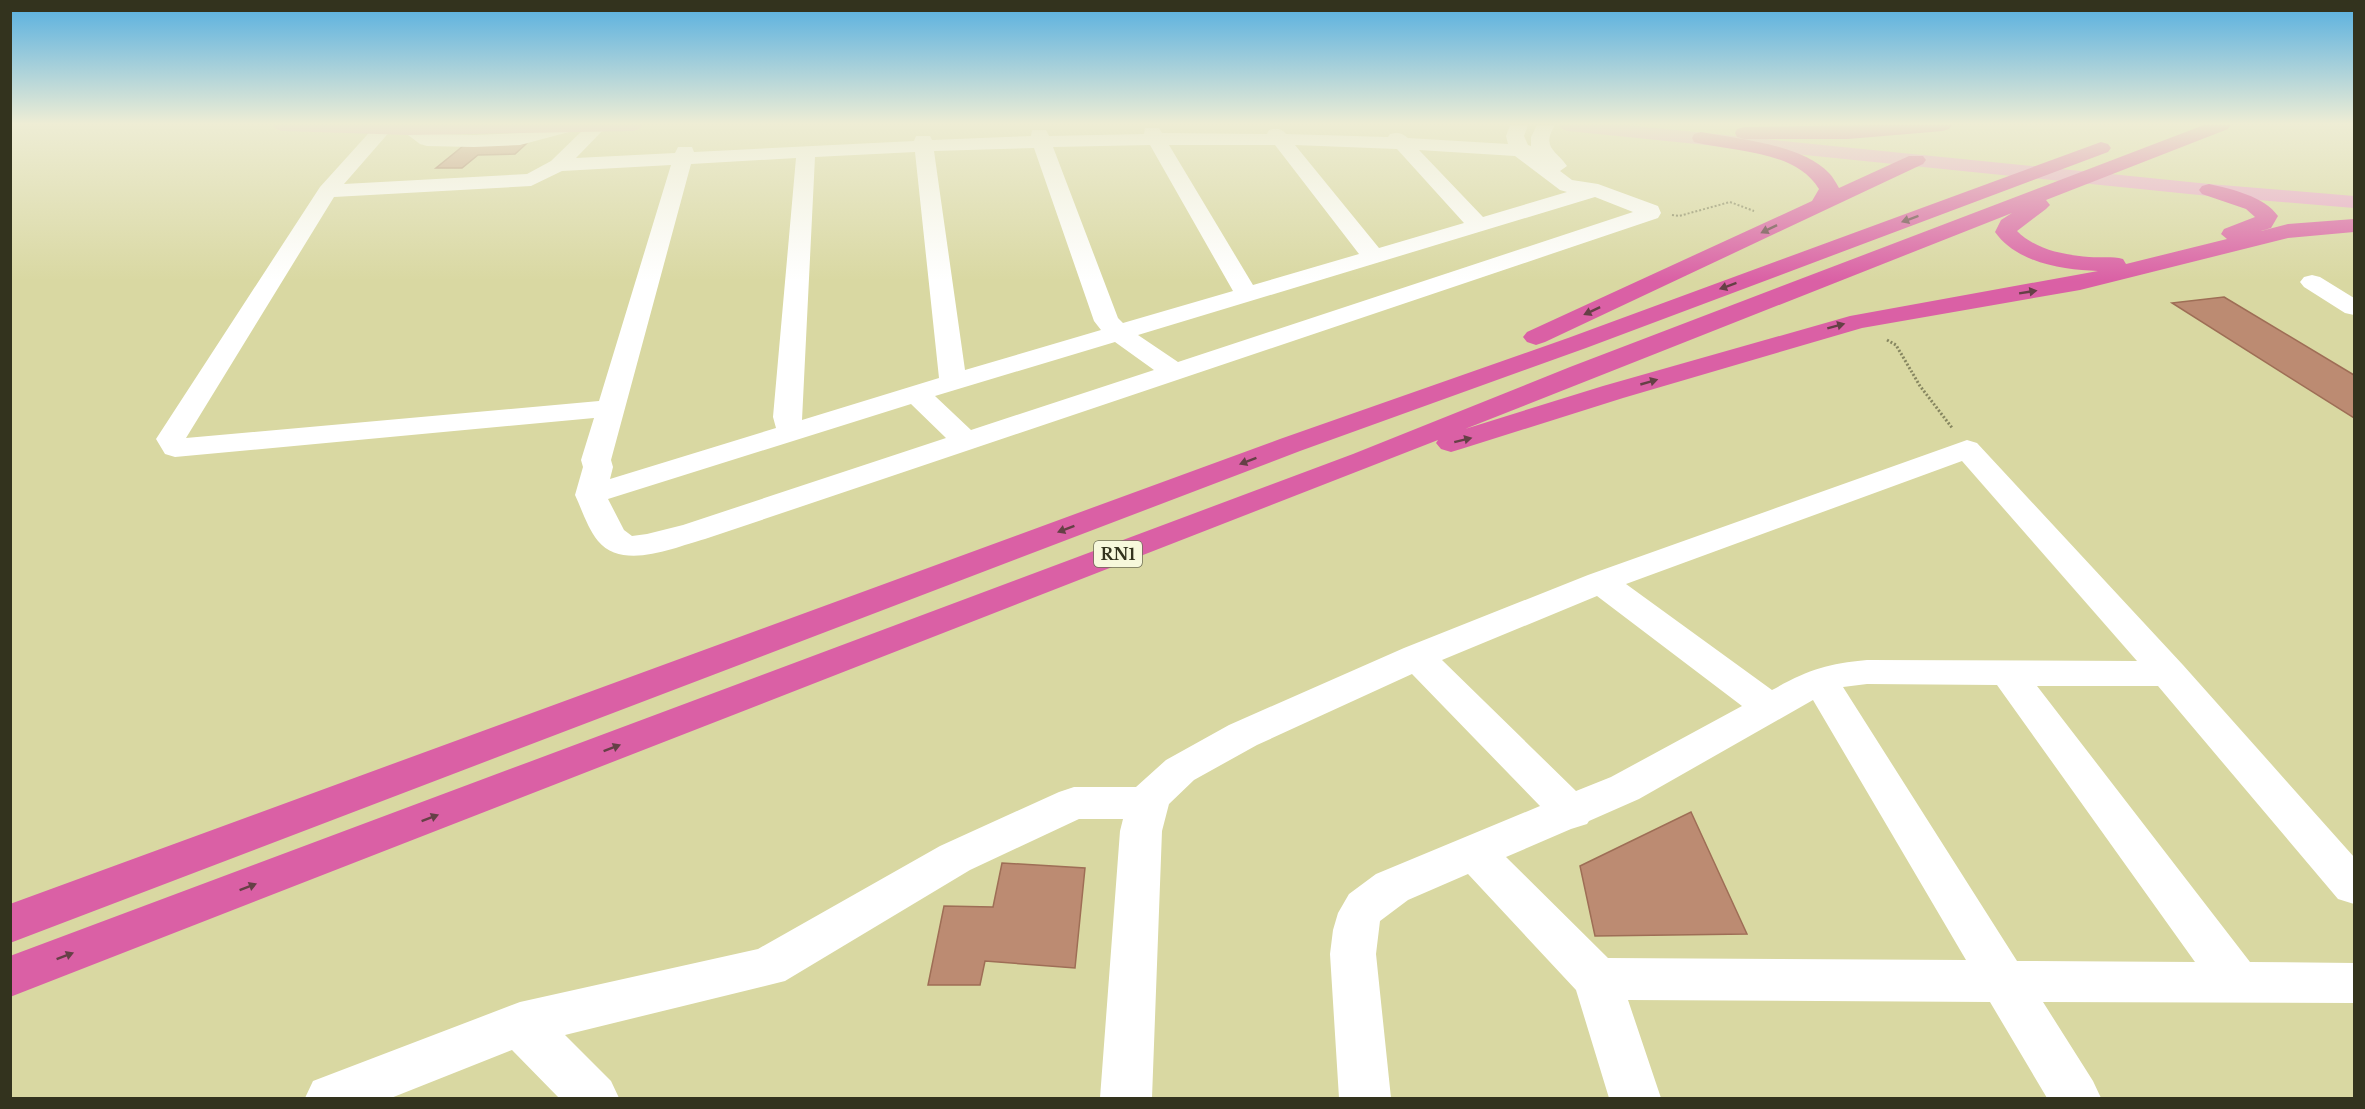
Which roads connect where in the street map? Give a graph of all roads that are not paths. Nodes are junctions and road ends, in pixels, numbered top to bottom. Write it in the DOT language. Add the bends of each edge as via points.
graph roads {
  1 [pos="343,177"];
  2 [pos="536,177"];
  3 [pos="679,177"];
  4 [pos="805,177"];
  5 [pos="927,177"];
  6 [pos="1056,177"];
  7 [pos="1178,177"];
  8 [pos="1310,177"];
  9 [pos="1433,177"];
  10 [pos="1568,177"];
  11 [pos="1821,177"];
  12 [pos="1879,177"];
  13 [pos="2023,177"];
  14 [pos="2089,177"];
  15 [pos="2133,177"];
  16 [pos="2355,182"];
  17 [pos="2197,184"];
  18 [pos="1579,187"];
  19 [pos="327,191"];
  20 [pos="2036,197"];
  21 [pos="2355,202"];
  22 [pos="1821,203"];
  23 [pos="1473,220"];
  24 [pos="2355,226"];
  25 [pos="1369,251"];
  26 [pos="2355,282"];
  27 [pos="1242,289"];
  28 [pos="2355,308"];
  29 [pos="1113,327"];
  30 [pos="1175,372"];
  31 [pos="953,374"];
  32 [pos="916,393"];
  33 [pos="612,408"];
  34 [pos="790,424"];
  35 [pos="966,441"];
  36 [pos="1290,445"];
  37 [pos="1364,460"];
  38 [pos="598,466"];
  39 [pos="590,495"];
  40 [pos="1600,582"];
  41 [pos="1417,657"];
  42 [pos="2008,674"];
  43 [pos="2170,674"];
  44 [pos="1820,680"];
  45 [pos="1770,708"];
  46 [pos="1148,803"];
  47 [pos="1572,813"];
  48 [pos="1475,853"];
  49 [pos="2355,886"];
  50 [pos="10,924"];
  51 [pos="10,977"];
  52 [pos="1597,980"];
  53 [pos="2005,982"];
  54 [pos="2237,982"];
  55 [pos="2355,983"];
  56 [pos="520,1024"];
  57 [pos="331,1098"];
  58 [pos="593,1098"];
  59 [pos="1126,1098"];
  60 [pos="1365,1098"];
  61 [pos="1635,1098"];
  62 [pos="2075,1098"];
  1 -- 19 [label="street"];
  2 -- 19 [label="street" via="521,182"];
  3 -- 33 [label="street"];
  4 -- 34 [label="street"];
  5 -- 31 [label="street"];
  6 -- 29 [label="street"];
  7 -- 27 [label="street"];
  8 -- 25 [label="street"];
  9 -- 23 [label="street"];
  10 -- 18 [label="street"];
  11 -- 22 [label="highway" via="1829,189"];
  12 -- 22 [label="highway"];
  13 -- 36 [label="highway, RN1, one-way"];
  14 -- 20 [label="highway, RN1"];
  15 -- 17 [label="main road"];
  16 -- 17 [label="main road"];
  17 -- 20 [label="highway" via="2253,205 2265,213 2266,220 2135,261 2084,264 2033,251 2011,238 2007,228 2036,209"];
  17 -- 21 [label="main road"];
  18 -- 23 [label="street"];
  18 -- 30 [label="street" via="1650,211"];
  19 -- 33 [label="street" via="171,439 175,448"];
  20 -- 37 [label="highway, RN1"];
  22 -- 36 [label="highway, one-way" via="1546,333 1382,400"];
  23 -- 25 [label="street"];
  37 -- 24 [label="highway, one-way" via="1474,437 1859,321 2080,284 2288,231"];
  25 -- 27 [label="street"];
  26 -- 28 [label="street" via="2312,282"];
  27 -- 29 [label="street"];
  29 -- 30 [label="street"];
  29 -- 31 [label="street"];
  30 -- 35 [label="street"];
  31 -- 32 [label="street"];
  31 -- 34 [label="street"];
  32 -- 34 [label="street"];
  32 -- 35 [label="street"];
  33 -- 38 [label="street" via="596,460"];
  34 -- 38 [label="street" via="620,468 607,470"];
  34 -- 39 [label="street"];
  35 -- 39 [label="street" via="648,544 625,546 611,536"];
  36 -- 50 [label="highway, RN1, one-way"];
  51 -- 37 [label="highway, RN1, one-way"];
  38 -- 39 [label="street"];
  40 -- 41 [label="street"];
  40 -- 43 [label="street" via="1967,449"];
  40 -- 45 [label="street"];
  41 -- 46 [label="street" via="1243,735 1180,770"];
  41 -- 47 [label="street"];
  42 -- 43 [label="street"];
  42 -- 44 [label="street" via="1867,672"];
  42 -- 54 [label="street"];
  43 -- 49 [label="street"];
  44 -- 45 [label="street"];
  44 -- 53 [label="street"];
  45 -- 47 [label="street"];
  46 -- 56 [label="street" via="1074,803 955,858 768,967"];
  46 -- 59 [label="street" via="1141,831"];
  47 -- 48 [label="street"];
  48 -- 52 [label="street"];
  48 -- 60 [label="street" via="1392,887 1360,912 1353,954"];
  52 -- 53 [label="street"];
  52 -- 61 [label="street"];
  53 -- 54 [label="street"];
  53 -- 62 [label="street"];
  54 -- 55 [label="street"];
  56 -- 57 [label="street"];
  56 -- 58 [label="street"];
}
